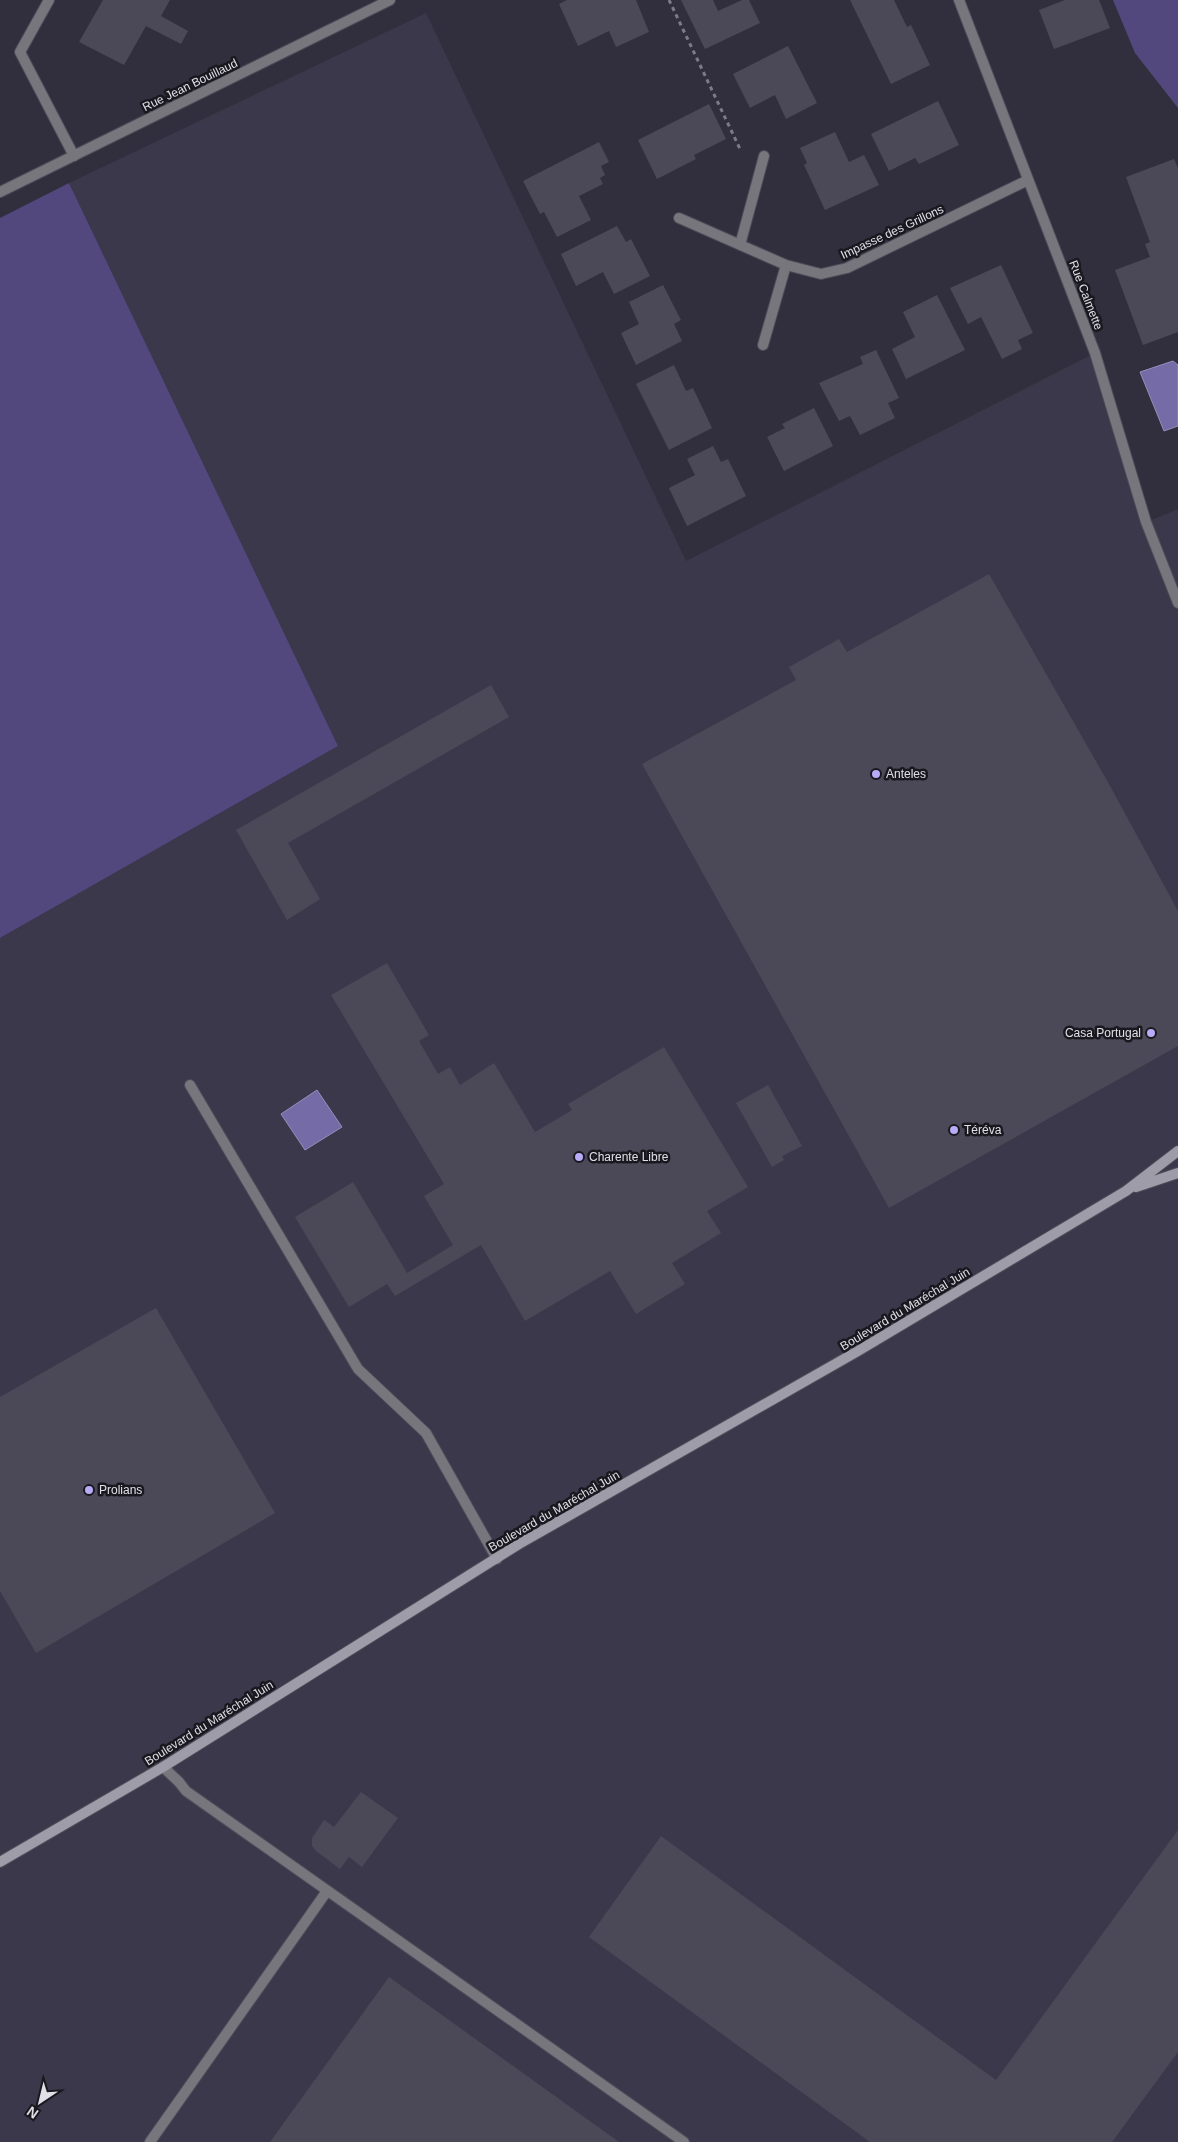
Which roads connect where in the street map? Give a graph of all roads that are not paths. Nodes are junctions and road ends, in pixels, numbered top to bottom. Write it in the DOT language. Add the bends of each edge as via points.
graph roads {
  1 [pos="49,0"];
  2 [pos="390,0"];
  3 [pos="959,0"];
  4 [pos="74,156"];
  5 [pos="764,156"];
  6 [pos="1028,180"];
  7 [pos="0,192"];
  8 [pos="678,218"];
  9 [pos="740,245"];
  10 [pos="786,265"];
  11 [pos="763,345"];
  12 [pos="1178,603"];
  13 [pos="190,1085"];
  14 [pos="1178,1151"];
  15 [pos="1178,1173"];
  16 [pos="1126,1191"];
  17 [pos="497,1559"];
  18 [pos="163,1767"];
  19 [pos="0,1862"];
  20 [pos="327,1891"];
  21 [pos="150,2142"];
  22 [pos="684,2142"];
  1 -- 4 [label="street" via="20,52"];
  2 -- 4 [label="street, Rue Jean Bouillaud"];
  3 -- 6 [label="street, Rue Calmette"];
  4 -- 7 [label="street, Rue Jean Bouillaud"];
  5 -- 9 [label="street"];
  6 -- 10 [label="street, Impasse des Grillons" via="847,268 821,274"];
  6 -- 12 [label="street, Rue Calmette" via="1095,353 1146,522"];
  8 -- 9 [label="street, Impasse des Grillons"];
  9 -- 10 [label="street, Impasse des Grillons"];
  10 -- 11 [label="street"];
  13 -- 17 [label="street" via="358,1369 426,1433"];
  14 -- 16 [label="main road, Boulevard du Maréchal Juin"];
  15 -- 16 [label="main road, Boulevard du Maréchal Juin"];
  16 -- 17 [label="main road, Boulevard du Maréchal Juin" via="858,1352"];
  17 -- 18 [label="main road, Boulevard du Maréchal Juin"];
  18 -- 19 [label="main road, Boulevard du Maréchal Juin"];
  18 -- 20 [label="street" via="186,1791"];
  20 -- 21 [label="street"];
  20 -- 22 [label="street"];
}
